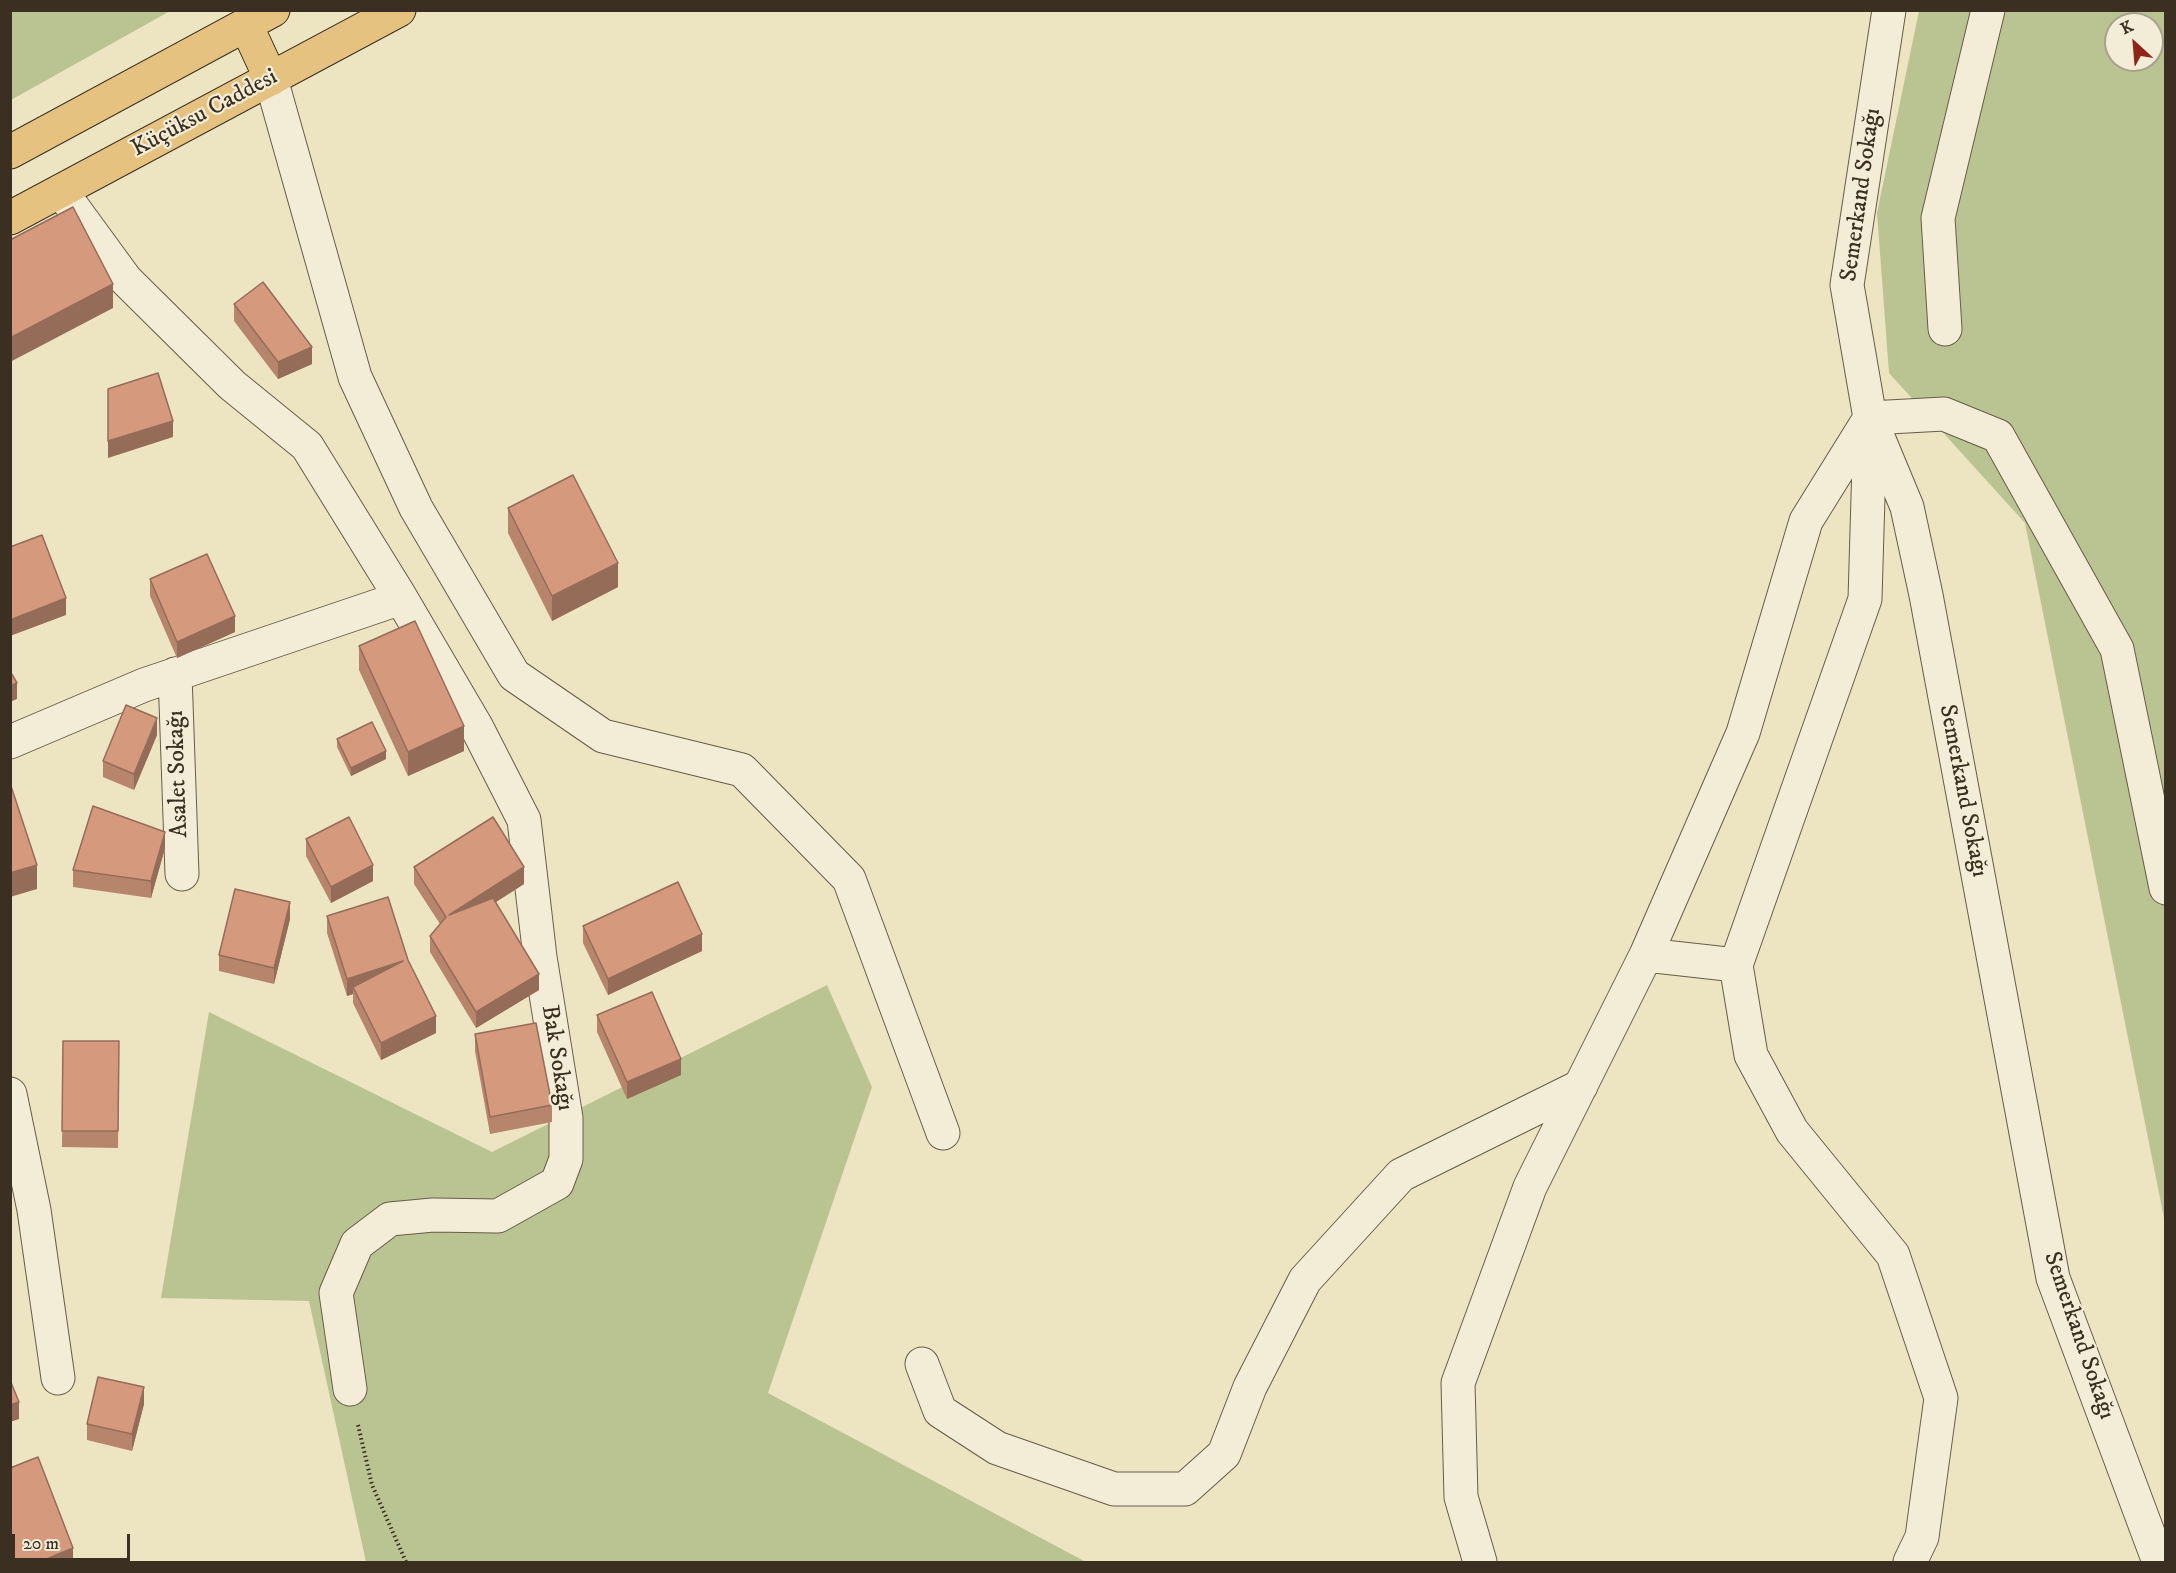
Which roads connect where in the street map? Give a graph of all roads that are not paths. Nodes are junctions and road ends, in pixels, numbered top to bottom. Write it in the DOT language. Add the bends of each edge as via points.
graph roads {
  1 [pos="399,10"];
  2 [pos="1889,10"];
  3 [pos="1988,10"];
  4 [pos="260,18"];
  5 [pos="271,79"];
  6 [pos="10,152"];
  7 [pos="61,191"];
  8 [pos="10,218"];
  9 [pos="1945,329"];
  10 [pos="1870,418"];
  11 [pos="401,598"];
  12 [pos="175,674"];
  13 [pos="10,742"];
  14 [pos="182,874"];
  15 [pos="2166,888"];
  16 [pos="1646,955"];
  17 [pos="1736,964"];
  18 [pos="1581,1086"];
  19 [pos="10,1094"];
  20 [pos="943,1132"];
  21 [pos="921,1364"];
  22 [pos="58,1378"];
  23 [pos="350,1389"];
  24 [pos="1480,1563"];
  25 [pos="1910,1563"];
  26 [pos="2159,1563"];
  1 -- 5 [label="main road, Küçüksu Caddesi"];
  2 -- 10 [label="street, Semerkand Sokağı" via="1847,285"];
  3 -- 9 [label="street" via="1938,218"];
  4 -- 5 [label="main road"];
  4 -- 6 [label="main road"];
  5 -- 7 [label="main road, Küçüksu Caddesi"];
  5 -- 20 [label="street" via="355,377 416,508 514,675 603,735 742,770 849,879"];
  7 -- 8 [label="main road, Küçüksu Caddesi"];
  7 -- 11 [label="street, Bak Sokağı" via="126,280 232,385 307,446"];
  10 -- 15 [label="street" via="1944,414 1998,436 2117,649"];
  10 -- 16 [label="street" via="1806,521 1743,733"];
  10 -- 17 [label="street" via="1865,599"];
  10 -- 26 [label="street, Semerkand Sokağı" via="1907,507 1926,595 2053,1278"];
  11 -- 12 [label="street"];
  11 -- 23 [label="street, Bak Sokağı" via="476,726 524,820 540,957 566,1118 566,1159 557,1182 498,1216 390,1219 357,1244 336,1293"];
  12 -- 13 [label="street"];
  12 -- 14 [label="street, Asalet Sokağı"];
  16 -- 17 [label="street"];
  16 -- 18 [label="street"];
  17 -- 25 [label="street" via="1751,1055 1791,1131 1893,1255 1941,1398 1922,1537"];
  18 -- 21 [label="street" via="1401,1175 1305,1280 1250,1387 1224,1454 1185,1489 1114,1489 997,1448 940,1411"];
  18 -- 24 [label="street" via="1530,1187 1458,1383 1461,1497"];
  19 -- 22 [label="street" via="34,1210"];
}
